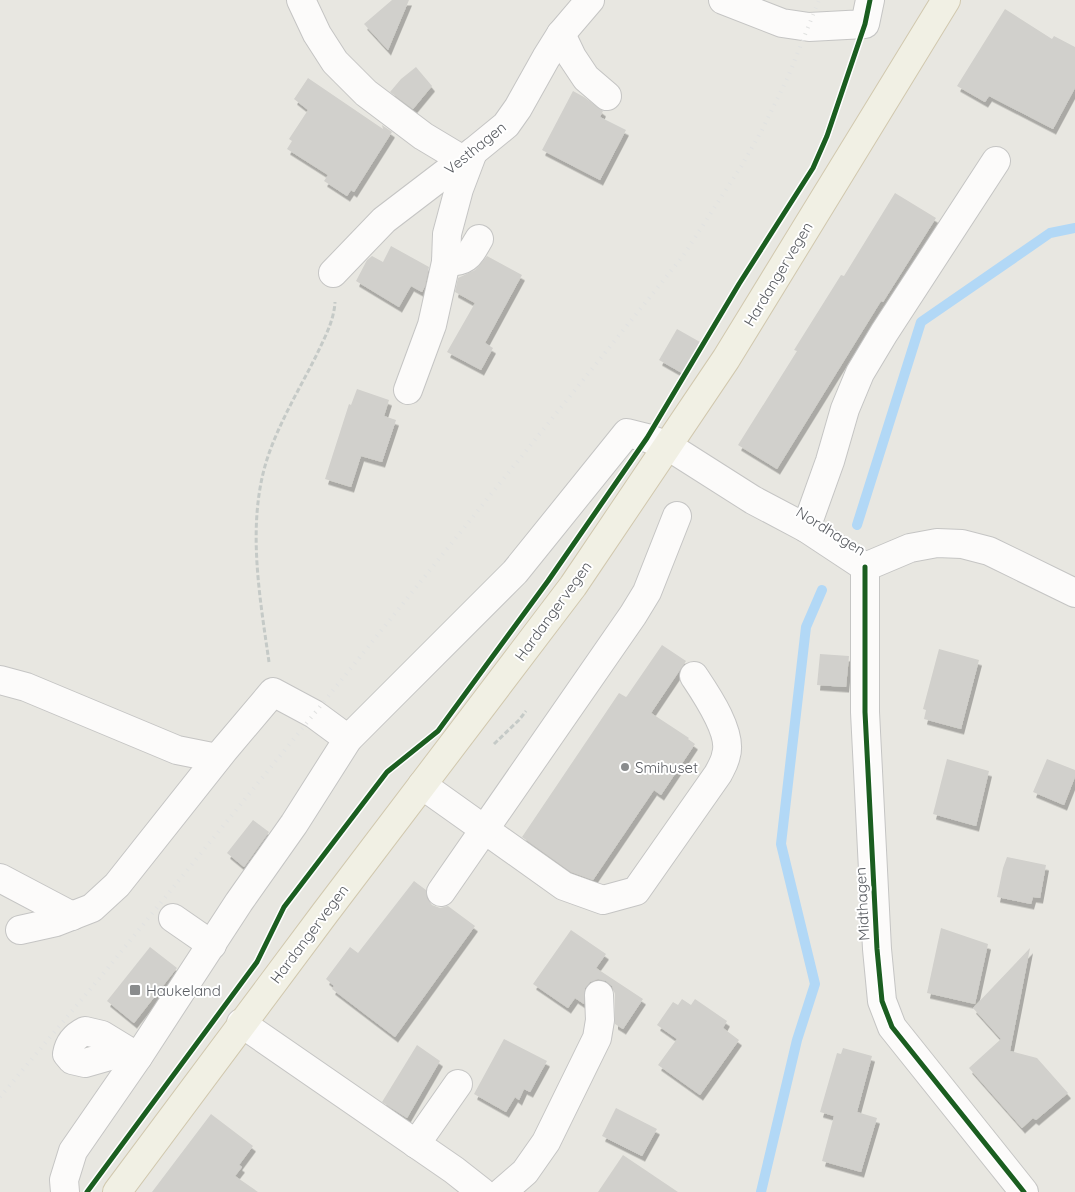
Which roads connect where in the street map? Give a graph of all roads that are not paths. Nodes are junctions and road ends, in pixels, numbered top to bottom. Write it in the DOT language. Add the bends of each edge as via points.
graph roads {
  1 [pos="301,0"];
  2 [pos="590,0"];
  3 [pos="723,0"];
  4 [pos="946,0"];
  5 [pos="868,12"];
  6 [pos="561,34"];
  7 [pos="607,96"];
  8 [pos="468,156"];
  9 [pos="996,161"];
  10 [pos="479,239"];
  11 [pos="446,262"];
  12 [pos="333,272"];
  13 [pos="408,390"];
  14 [pos="668,446"];
  15 [pos="677,516"];
  16 [pos="806,528"];
  17 [pos="865,567"];
  18 [pos="1075,593"];
  19 [pos="694,676"];
  20 [pos="0,680"];
  21 [pos="348,739"];
  22 [pos="217,758"];
  23 [pos="422,785"];
  24 [pos="485,830"];
  25 [pos="0,878"];
  26 [pos="441,892"];
  27 [pos="72,916"];
  28 [pos="173,918"];
  29 [pos="20,930"];
  30 [pos="212,945"];
  31 [pos="599,995"];
  32 [pos="241,1023"];
  33 [pos="458,1084"];
  34 [pos="416,1144"];
  35 [pos="65,1192"];
  36 [pos="117,1192"];
  37 [pos="482,1192"];
  38 [pos="502,1192"];
  39 [pos="1024,1192"];
  1 -- 8 [label="street" via="335,62 366,93 423,136"];
  2 -- 6 [label="street, Vesthagen"];
  3 -- 5 [label="street" via="782,23 809,27"];
  4 -- 14 [label="main road, Hardangervegen" via="726,359"];
  6 -- 7 [label="street" via="586,78"];
  6 -- 8 [label="street, Vesthagen" via="506,124"];
  8 -- 11 [label="street" via="447,234"];
  8 -- 12 [label="street, Vesthagen" via="384,220"];
  9 -- 16 [label="street" via="860,373"];
  10 -- 11 [label="street" via="470,254 459,262"];
  11 -- 13 [label="street" via="432,325"];
  14 -- 16 [label="street, Nordhagen" via="753,500"];
  14 -- 21 [label="street, Nordhagen" via="627,433 515,572"];
  14 -- 23 [label="main road, Hardangervegen" via="573,586"];
  15 -- 24 [label="street" via="647,592 633,615"];
  16 -- 17 [label="street, Nordhagen"];
  17 -- 18 [label="street, Nordhagen" via="910,548 937,543 962,544 989,551"];
  17 -- 39 [label="street, Midthagen" via="865,712 882,1001 892,1027"];
  19 -- 24 [label="street" via="714,705 725,735 727,754 718,774 636,891 603,900 564,886"];
  20 -- 22 [label="street" via="26,687 177,750"];
  21 -- 22 [label="street" via="314,714 273,692"];
  21 -- 30 [label="street"];
  22 -- 27 [label="street" via="117,885 92,908"];
  23 -- 24 [label="street"];
  23 -- 32 [label="main road, Hardangervegen"];
  24 -- 26 [label="street"];
  25 -- 27 [label="street"];
  27 -- 29 [label="street"];
  28 -- 30 [label="street"];
  30 -- 35 [label="street" via="133,1054 73,1150 64,1180"];
  31 -- 38 [label="street" via="600,1020 596,1038 546,1142 525,1172"];
  32 -- 34 [label="street"];
  32 -- 36 [label="main road, Hardangervegen"];
  33 -- 34 [label="street"];
  34 -- 37 [label="street"];
}
